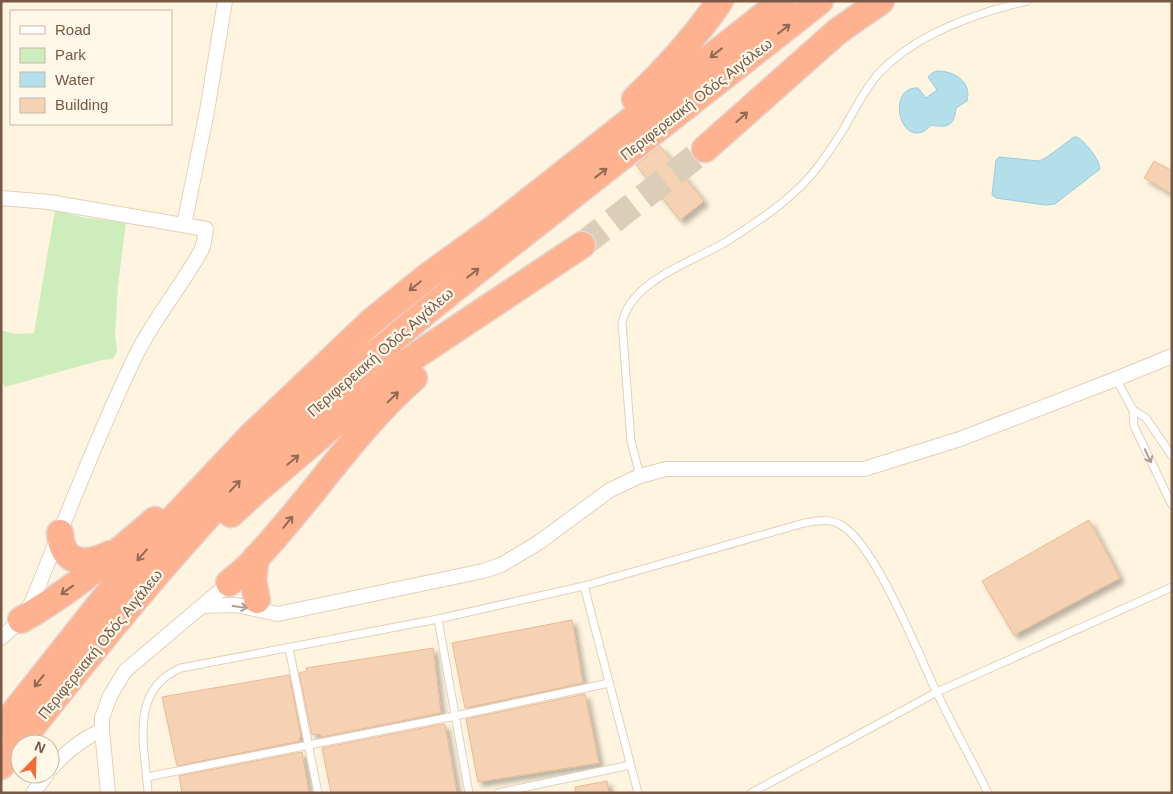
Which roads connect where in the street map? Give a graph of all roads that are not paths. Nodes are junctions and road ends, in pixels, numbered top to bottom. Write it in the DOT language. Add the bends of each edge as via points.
graph roads {
  1 [pos="224,1"];
  2 [pos="720,1"];
  3 [pos="782,1"];
  4 [pos="820,1"];
  5 [pos="881,1"];
  6 [pos="1027,1"];
  7 [pos="705,148"];
  8 [pos="1,198"];
  9 [pos="184,225"];
  10 [pos="496,226"];
  11 [pos="582,245"];
  12 [pos="548,269"];
  13 [pos="1172,356"];
  14 [pos="1116,379"];
  15 [pos="309,382"];
  16 [pos="1133,410"];
  17 [pos="1172,456"];
  18 [pos="640,476"];
  19 [pos="1172,505"];
  20 [pos="60,533"];
  21 [pos="120,549"];
  22 [pos="256,558"];
  23 [pos="229,584"];
  24 [pos="584,586"];
  25 [pos="1172,587"];
  26 [pos="202,606"];
  27 [pos="267,607"];
  28 [pos="438,618"];
  29 [pos="21,620"];
  30 [pos="1,638"];
  31 [pos="100,642"];
  32 [pos="289,648"];
  33 [pos="609,683"];
  34 [pos="937,692"];
  35 [pos="455,716"];
  36 [pos="1,729"];
  37 [pos="102,730"];
  38 [pos="309,746"];
  39 [pos="60,758"];
  40 [pos="630,764"];
  41 [pos="1,766"];
  42 [pos="147,776"];
  43 [pos="108,793"];
  44 [pos="148,793"];
  45 [pos="318,793"];
  46 [pos="469,793"];
  47 [pos="498,793"];
  48 [pos="638,793"];
  49 [pos="751,793"];
  50 [pos="988,793"];
  1 -- 9 [label="street" via="207,111"];
  2 -- 10 [label="highway" via="638,96 549,172"];
  3 -- 10 [label="highway, Περιφερειακή Οδός Αιγάλεω, one-way"];
  31 -- 4 [label="highway, Περιφερειακή Οδός Αιγάλεω, one-way" via="188,537 330,394 442,298"];
  7 -- 5 [label="highway, one-way" via="838,31"];
  6 -- 18 [label="lane" via="970,19 921,40 900,55 866,90 842,132 807,180 762,218 665,275 632,300 622,323 631,441"];
  8 -- 9 [label="street" via="49,202"];
  9 -- 20 [label="street" via="206,229 201,251 135,356"];
  10 -- 15 [label="highway, Περιφερειακή Οδός Αιγάλεω, one-way" via="372,321"];
  11 -- 12 [label="highway"];
  22 -- 12 [label="highway, one-way" via="387,403"];
  31 -- 12 [label="highway, one-way" via="146,604 256,491 408,361"];
  13 -- 14 [label="street"];
  14 -- 16 [label="lane"];
  14 -- 18 [label="street" via="960,439 864,468 666,469"];
  15 -- 21 [label="highway" via="269,406 154,521"];
  15 -- 36 [label="highway, Περιφερειακή Οδός Αιγάλεω, one-way" via="251,436 171,521 111,590"];
  16 -- 17 [label="lane" via="1146,418"];
  16 -- 19 [label="lane, one-way" via="1134,426"];
  18 -- 27 [label="street" via="610,490 502,565 464,576"];
  20 -- 21 [label="highway" via="60,544 65,553 83,562"];
  20 -- 29 [label="street" via="32,602"];
  21 -- 29 [label="highway, one-way" via="40,610"];
  22 -- 23 [label="highway"];
  22 -- 27 [label="highway" via="253,580"];
  23 -- 26 [label="street"];
  23 -- 27 [label="street"];
  24 -- 28 [label="lane"];
  24 -- 33 [label="lane"];
  24 -- 34 [label="lane" via="804,523 824,520 841,525 868,553"];
  25 -- 34 [label="lane"];
  26 -- 27 [label="street, one-way"];
  26 -- 37 [label="street" via="125,671 110,696 102,718"];
  28 -- 32 [label="lane"];
  28 -- 35 [label="lane"];
  29 -- 30 [label="street"];
  31 -- 41 [label="highway, Περιφερειακή Οδός Αιγάλεω"];
  32 -- 38 [label="lane"];
  32 -- 42 [label="lane" via="181,668 163,678 150,694 144,709"];
  33 -- 35 [label="lane"];
  33 -- 40 [label="lane"];
  34 -- 49 [label="lane"];
  34 -- 50 [label="lane"];
  35 -- 38 [label="lane"];
  35 -- 46 [label="lane"];
  37 -- 39 [label="street" via="77,743"];
  37 -- 43 [label="street"];
  38 -- 42 [label="lane"];
  38 -- 45 [label="lane"];
  40 -- 47 [label="lane"];
  40 -- 48 [label="lane"];
  42 -- 44 [label="lane"];
}
